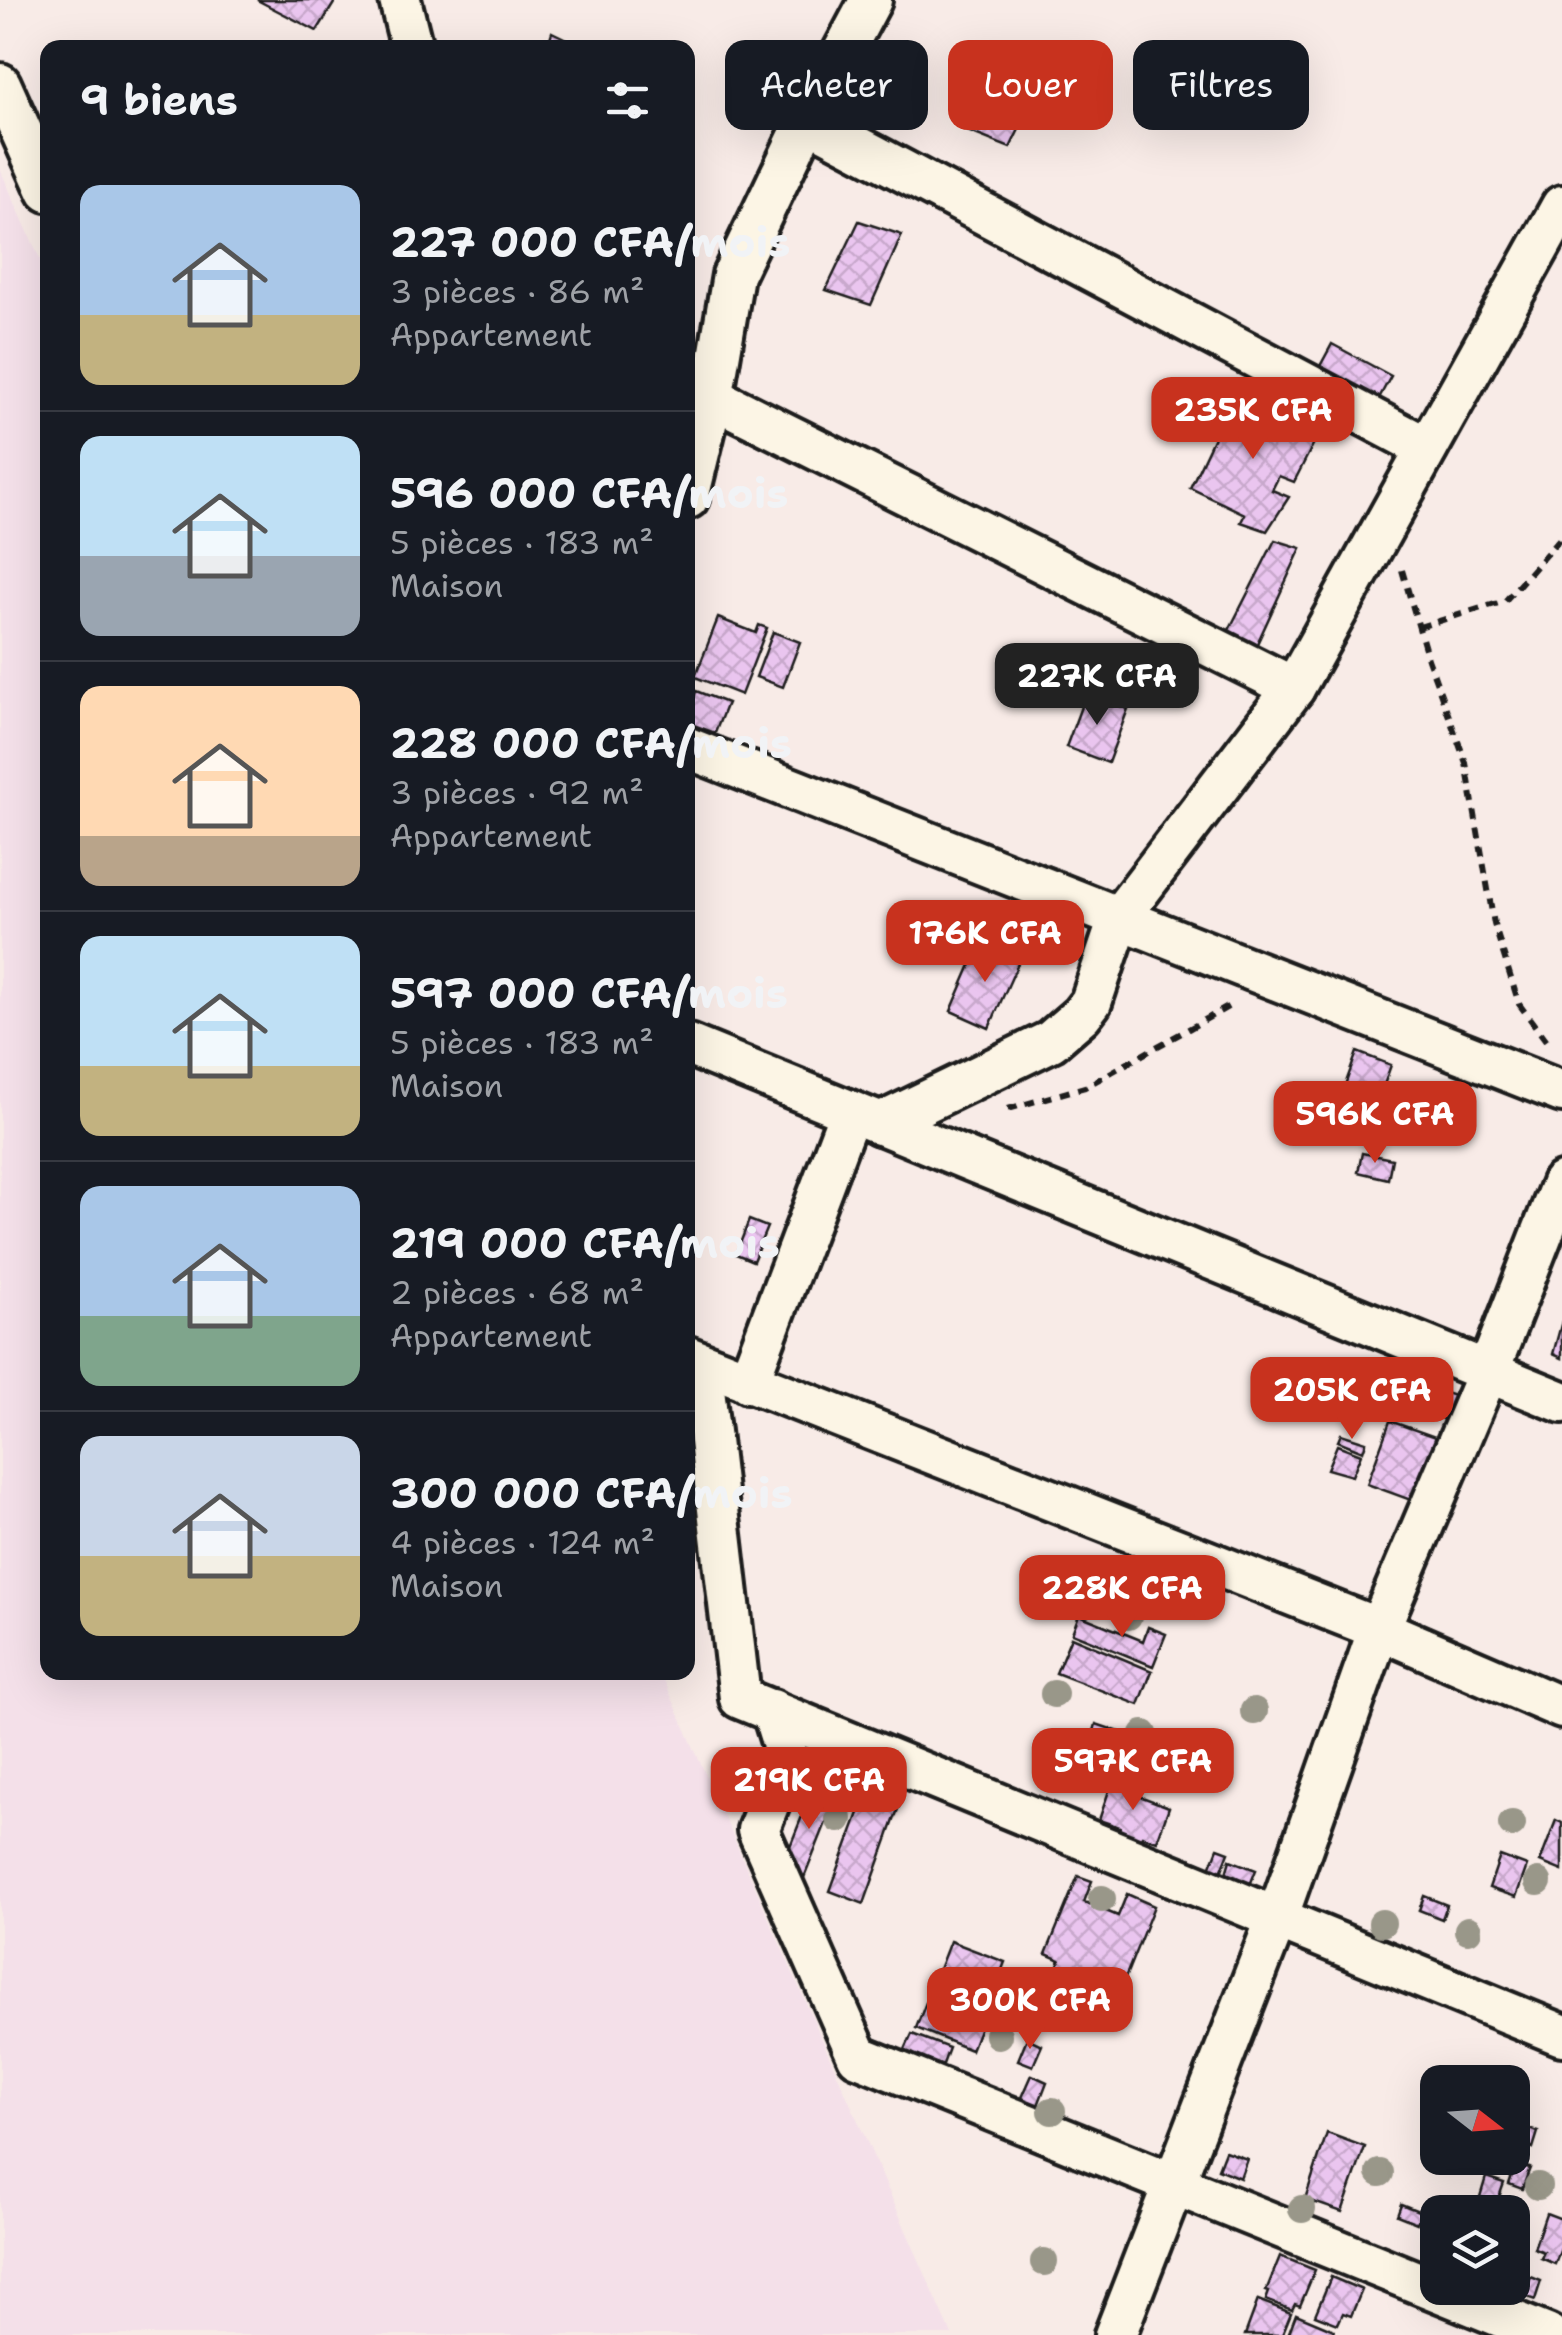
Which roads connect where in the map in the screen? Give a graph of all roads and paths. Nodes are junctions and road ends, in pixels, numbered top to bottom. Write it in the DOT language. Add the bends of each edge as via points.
graph roads {
  1 [pos="400,0"];
  2 [pos="870,0"];
  3 [pos="410,40"];
  4 [pos="849,40"];
  5 [pos="0,84"];
  6 [pos="801,130"];
  7 [pos="825,130"];
  8 [pos="40,173"];
  9 [pos="1562,206"];
  10 [pos="700,392"];
  11 [pos="695,436"];
  12 [pos="1427,448"];
  13 [pos="1387,521"];
  14 [pos="1562,536"];
  15 [pos="1419,628"];
  16 [pos="1294,688"];
  17 [pos="695,751"];
  18 [pos="1120,916"];
  19 [pos="1281,980"];
  20 [pos="1551,1048"];
  21 [pos="695,1049"];
  22 [pos="1562,1092"];
  23 [pos="1003,1110"];
  24 [pos="865,1118"];
  25 [pos="1562,1183"];
  26 [pos="695,1360"];
  27 [pos="695,1367"];
  28 [pos="1488,1372"];
  29 [pos="748,1382"];
  30 [pos="1562,1402"];
  31 [pos="1379,1629"];
  32 [pos="1562,1708"];
  33 [pos="772,1710"];
  34 [pos="1277,1918"];
  35 [pos="1562,2035"];
  36 [pos="1174,2185"];
  37 [pos="1115,2335"];
  38 [pos="1546,2335"];
  1 -- 3 [label="street"];
  2 -- 4 [label="street"];
  5 -- 8 [label="street"];
  6 -- 10 [label="street" via="732,275"];
  7 -- 12 [label="street"];
  9 -- 12 [label="street"];
  10 -- 11 [label="street"];
  10 -- 16 [label="street"];
  12 -- 13 [label="street"];
  13 -- 15 [label="path"];
  13 -- 16 [label="street"];
  14 -- 15 [label="path" via="1505,600"];
  15 -- 20 [label="path" via="1466,763 1494,924 1519,1004"];
  16 -- 18 [label="street"];
  17 -- 18 [label="street"];
  18 -- 19 [label="street"];
  18 -- 24 [label="street" via="1091,1002 1051,1040"];
  19 -- 22 [label="street"];
  19 -- 23 [label="path" via="1084,1087"];
  21 -- 24 [label="street"];
  24 -- 28 [label="street"];
  24 -- 29 [label="street"];
  25 -- 28 [label="street"];
  26 -- 29 [label="street"];
  27 -- 33 [label="street" via="740,1698"];
  28 -- 30 [label="street"];
  28 -- 31 [label="street"];
  29 -- 31 [label="street"];
  31 -- 32 [label="street"];
  31 -- 34 [label="street"];
  33 -- 34 [label="street"];
  33 -- 36 [label="street" via="786,1758 758,1830 858,2056"];
  34 -- 35 [label="street"];
  34 -- 36 [label="street"];
  36 -- 37 [label="street"];
  36 -- 38 [label="street"];
}
